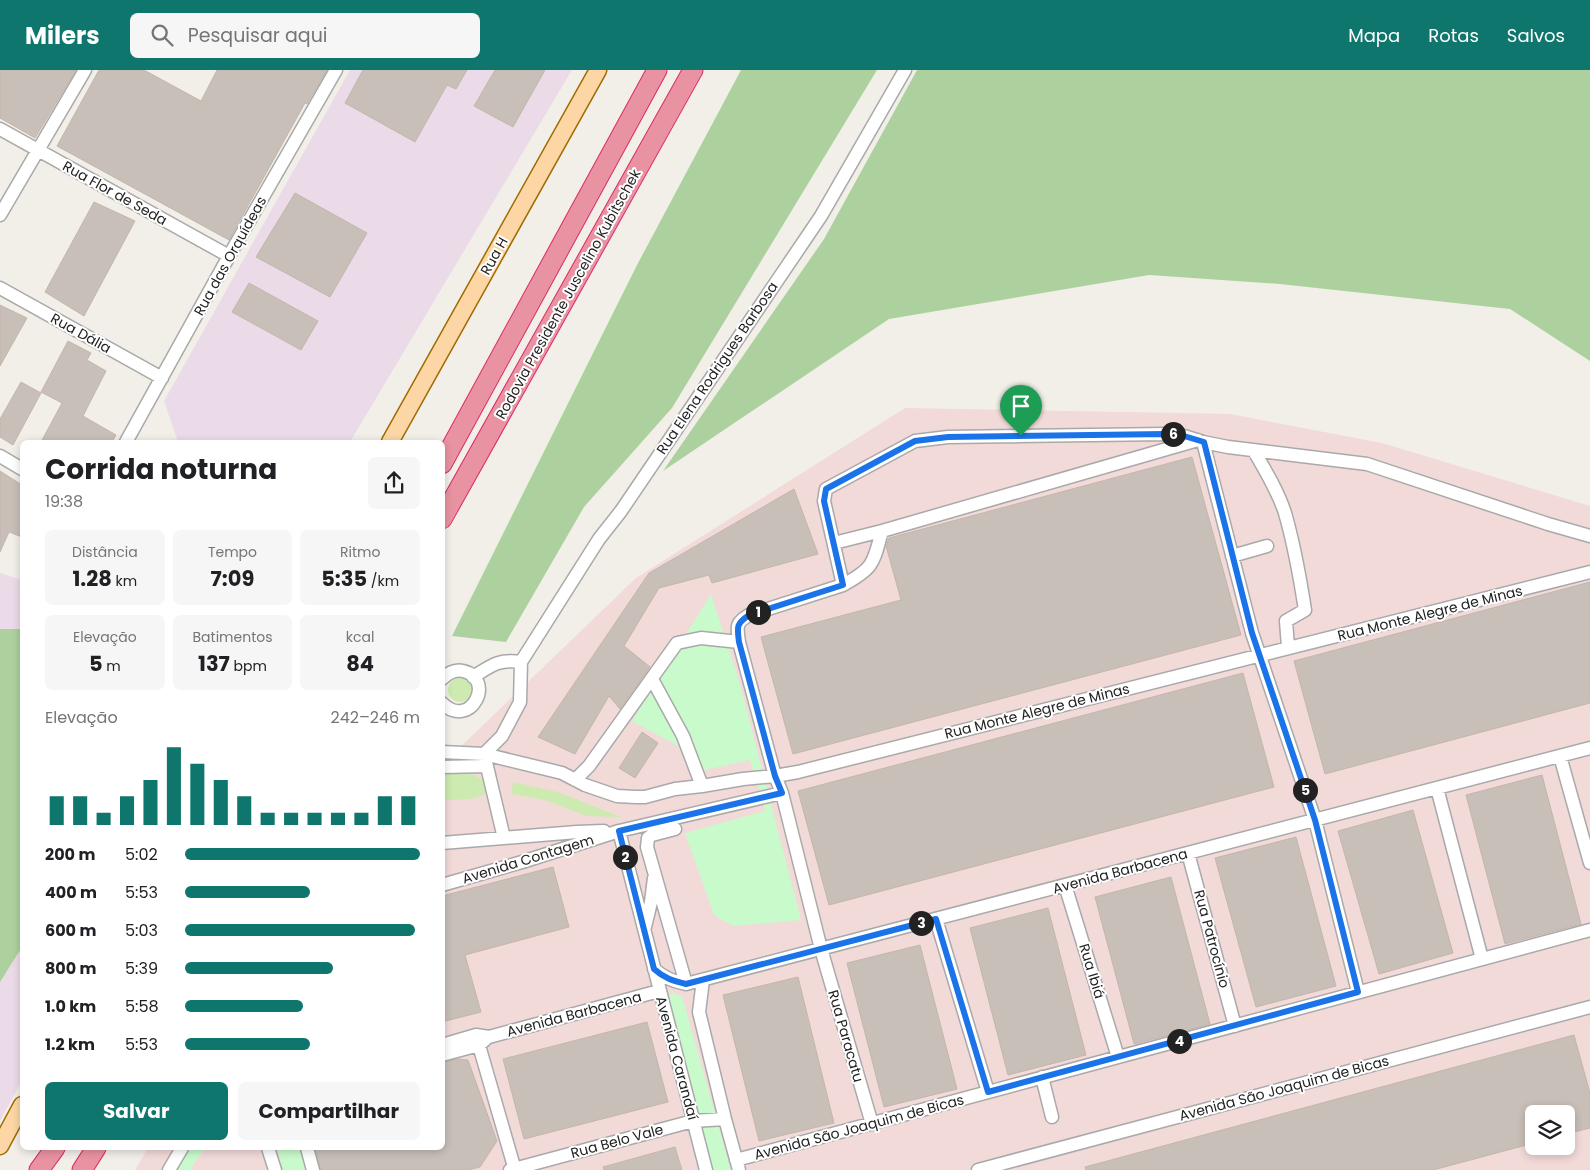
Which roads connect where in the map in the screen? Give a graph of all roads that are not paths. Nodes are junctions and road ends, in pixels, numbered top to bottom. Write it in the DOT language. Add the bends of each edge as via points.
graph roads {
  1 [pos="85,70"];
  2 [pos="336,70"];
  3 [pos="598,70"];
  4 [pos="657,70"];
  5 [pos="693,70"];
  6 [pos="905,70"];
  7 [pos="0,129"];
  8 [pos="38,150"];
  9 [pos="0,215"];
  10 [pos="229,256"];
  11 [pos="0,288"];
  12 [pos="162,378"];
  13 [pos="127,440"];
  14 [pos="391,440"];
  15 [pos="1201,441"];
  16 [pos="1254,451"];
  17 [pos="0,456"];
  18 [pos="445,459"];
  19 [pos="20,468"];
  20 [pos="445,514"];
  21 [pos="882,531"];
  22 [pos="1590,536"];
  23 [pos="834,543"];
  24 [pos="1267,546"];
  25 [pos="1232,556"];
  26 [pos="1590,572"];
  27 [pos="843,585"];
  28 [pos="739,642"];
  29 [pos="1288,648"];
  30 [pos="1260,654"];
  31 [pos="521,662"];
  32 [pos="445,677"];
  33 [pos="474,677"];
  34 [pos="652,679"];
  35 [pos="445,705"];
  36 [pos="1590,748"];
  37 [pos="445,753"];
  38 [pos="1560,756"];
  39 [pos="485,760"];
  40 [pos="445,767"];
  41 [pos="775,776"];
  42 [pos="575,780"];
  43 [pos="702,786"];
  44 [pos="1437,788"];
  45 [pos="782,793"];
  46 [pos="1315,820"];
  47 [pos="674,824"];
  48 [pos="619,831"];
  49 [pos="504,838"];
  50 [pos="445,843"];
  51 [pos="1188,853"];
  52 [pos="1590,863"];
  53 [pos="654,873"];
  54 [pos="445,884"];
  55 [pos="1065,885"];
  56 [pos="936,919"];
  57 [pos="1590,930"];
  58 [pos="644,931"];
  59 [pos="821,949"];
  60 [pos="1482,959"];
  61 [pos="654,969"];
  62 [pos="703,980"];
  63 [pos="686,984"];
  64 [pos="659,991"];
  65 [pos="1358,992"];
  66 [pos="1590,1007"];
  67 [pos="1235,1026"];
  68 [pos="481,1039"];
  69 [pos="445,1045"];
  70 [pos="445,1055"];
  71 [pos="1118,1057"];
  72 [pos="1042,1078"];
  73 [pos="988,1092"];
  74 [pos="20,1109"];
  75 [pos="1052,1117"];
  76 [pos="725,1119"];
  77 [pos="693,1121"];
  78 [pos="872,1124"];
  79 [pos="0,1146"];
  80 [pos="54,1150"];
  81 [pos="55,1150"];
  82 [pos="95,1150"];
  83 [pos="181,1150"];
  84 [pos="269,1150"];
  85 [pos="308,1150"];
  86 [pos="738,1165"];
  87 [pos="39,1170"];
  88 [pos="46,1170"];
  89 [pos="82,1170"];
  90 [pos="169,1170"];
  91 [pos="275,1170"];
  92 [pos="313,1170"];
  93 [pos="513,1170"];
  94 [pos="706,1170"];
  95 [pos="978,1170"];
  1 -- 8 [label="street"];
  2 -- 10 [label="street, Rua das Orquídeas"];
  3 -- 14 [label="main road, Rua H"];
  4 -- 18 [label="highway, Rodovia Presidente Juscelino Kubitschek"];
  5 -- 20 [label="highway, Rodovia Presidente Juscelino Kubitschek"];
  6 -- 31 [label="street, Rua Elena Rodrigues Barbosa" via="820,216 599,539"];
  7 -- 8 [label="street, Rua Flor de Seda"];
  8 -- 9 [label="street"];
  8 -- 10 [label="street, Rua Flor de Seda"];
  10 -- 12 [label="street, Rua das Orquídeas"];
  11 -- 12 [label="street, Rua Dália"];
  12 -- 13 [label="street, Rua das Orquídeas"];
  15 -- 16 [label="street"];
  15 -- 21 [label="street"];
  15 -- 23 [label="street" via="1166,434 948,437 915,441 826,489 824,501"];
  15 -- 25 [label="street"];
  16 -- 22 [label="street" via="1367,464"];
  16 -- 29 [label="street" via="1285,513 1300,581 1305,610 1286,621"];
  17 -- 19 [label="street"];
  21 -- 23 [label="street"];
  21 -- 27 [label="street" via="871,565"];
  23 -- 27 [label="street"];
  24 -- 25 [label="street"];
  25 -- 30 [label="street"];
  26 -- 29 [label="street, Rua Monte Alegre de Minas"];
  27 -- 28 [label="street" via="749,615 740,621 737,629"];
  28 -- 34 [label="street" via="701,638 677,643"];
  28 -- 41 [label="street"];
  29 -- 30 [label="street, Rua Monte Alegre de Minas"];
  30 -- 41 [label="street, Rua Monte Alegre de Minas"];
  30 -- 46 [label="street"];
  31 -- 33 [label="street" via="496,663"];
  31 -- 39 [label="street" via="520,702"];
  32 -- 33 [label="street" via="460,670"];
  33 -- 35 [label="street" via="479,691 474,704 461,711"];
  34 -- 42 [label="street" via="589,766"];
  34 -- 43 [label="street" via="683,736"];
  36 -- 38 [label="street, Avenida Barbacena"];
  37 -- 39 [label="street"];
  38 -- 44 [label="street, Avenida Barbacena"];
  38 -- 52 [label="street"];
  39 -- 40 [label="street"];
  39 -- 42 [label="street, Rua Monte Alegre de Minas" via="562,773"];
  39 -- 49 [label="street"];
  41 -- 43 [label="street, Rua Monte Alegre de Minas"];
  41 -- 45 [label="street"];
  42 -- 43 [label="street, Rua Monte Alegre de Minas" via="616,796 636,797"];
  44 -- 46 [label="street, Avenida Barbacena"];
  44 -- 60 [label="street"];
  45 -- 47 [label="street, Avenida Contagem"];
  45 -- 59 [label="street, Rua Paracatu"];
  46 -- 51 [label="street, Avenida Barbacena"];
  46 -- 65 [label="street"];
  47 -- 48 [label="street, Avenida Contagem"];
  47 -- 53 [label="street, Avenida Carandaí" via="648,838"];
  48 -- 49 [label="street"];
  48 -- 54 [label="street, Avenida Contagem"];
  48 -- 58 [label="street, Avenida Carandaí"];
  49 -- 50 [label="street"];
  51 -- 55 [label="street, Avenida Barbacena"];
  51 -- 67 [label="street, Rua Patrocínio"];
  53 -- 58 [label="street"];
  53 -- 63 [label="street, Avenida Carandaí"];
  55 -- 56 [label="street, Avenida Barbacena"];
  55 -- 71 [label="street, Rua Ibiá"];
  56 -- 59 [label="street, Avenida Barbacena"];
  56 -- 73 [label="street"];
  57 -- 60 [label="street, Avenida São Joaquim de Bicas"];
  58 -- 61 [label="street, Avenida Carandaí"];
  59 -- 62 [label="street, Avenida Barbacena"];
  59 -- 78 [label="street, Rua Paracatu"];
  60 -- 65 [label="street, Avenida São Joaquim de Bicas"];
  61 -- 63 [label="street" via="672,981"];
  61 -- 64 [label="street, Avenida Carandaí"];
  62 -- 63 [label="street, Avenida Barbacena"];
  62 -- 76 [label="street" via="699,1012"];
  64 -- 68 [label="street, Avenida Barbacena"];
  64 -- 77 [label="street, Avenida Carandaí"];
  65 -- 67 [label="street, Avenida São Joaquim de Bicas"];
  66 -- 95 [label="street, Avenida São Joaquim de Bicas"];
  67 -- 71 [label="street, Avenida São Joaquim de Bicas"];
  68 -- 69 [label="street, Avenida Barbacena"];
  68 -- 70 [label="street, Avenida Barbacena"];
  68 -- 93 [label="street"];
  71 -- 72 [label="street, Avenida São Joaquim de Bicas"];
  72 -- 73 [label="street, Avenida São Joaquim de Bicas"];
  72 -- 75 [label="street"];
  73 -- 78 [label="street, Avenida São Joaquim de Bicas"];
  74 -- 79 [label="main road"];
  76 -- 77 [label="street, Rua Belo Vale"];
  76 -- 86 [label="street"];
  77 -- 93 [label="street, Rua Belo Vale"];
  77 -- 94 [label="street, Avenida Carandaí"];
  78 -- 86 [label="street, Avenida São Joaquim de Bicas"];
  80 -- 87 [label="highway"];
  81 -- 88 [label="highway"];
  82 -- 89 [label="highway"];
  83 -- 90 [label="street"];
  84 -- 91 [label="street"];
  85 -- 92 [label="street"];
}
